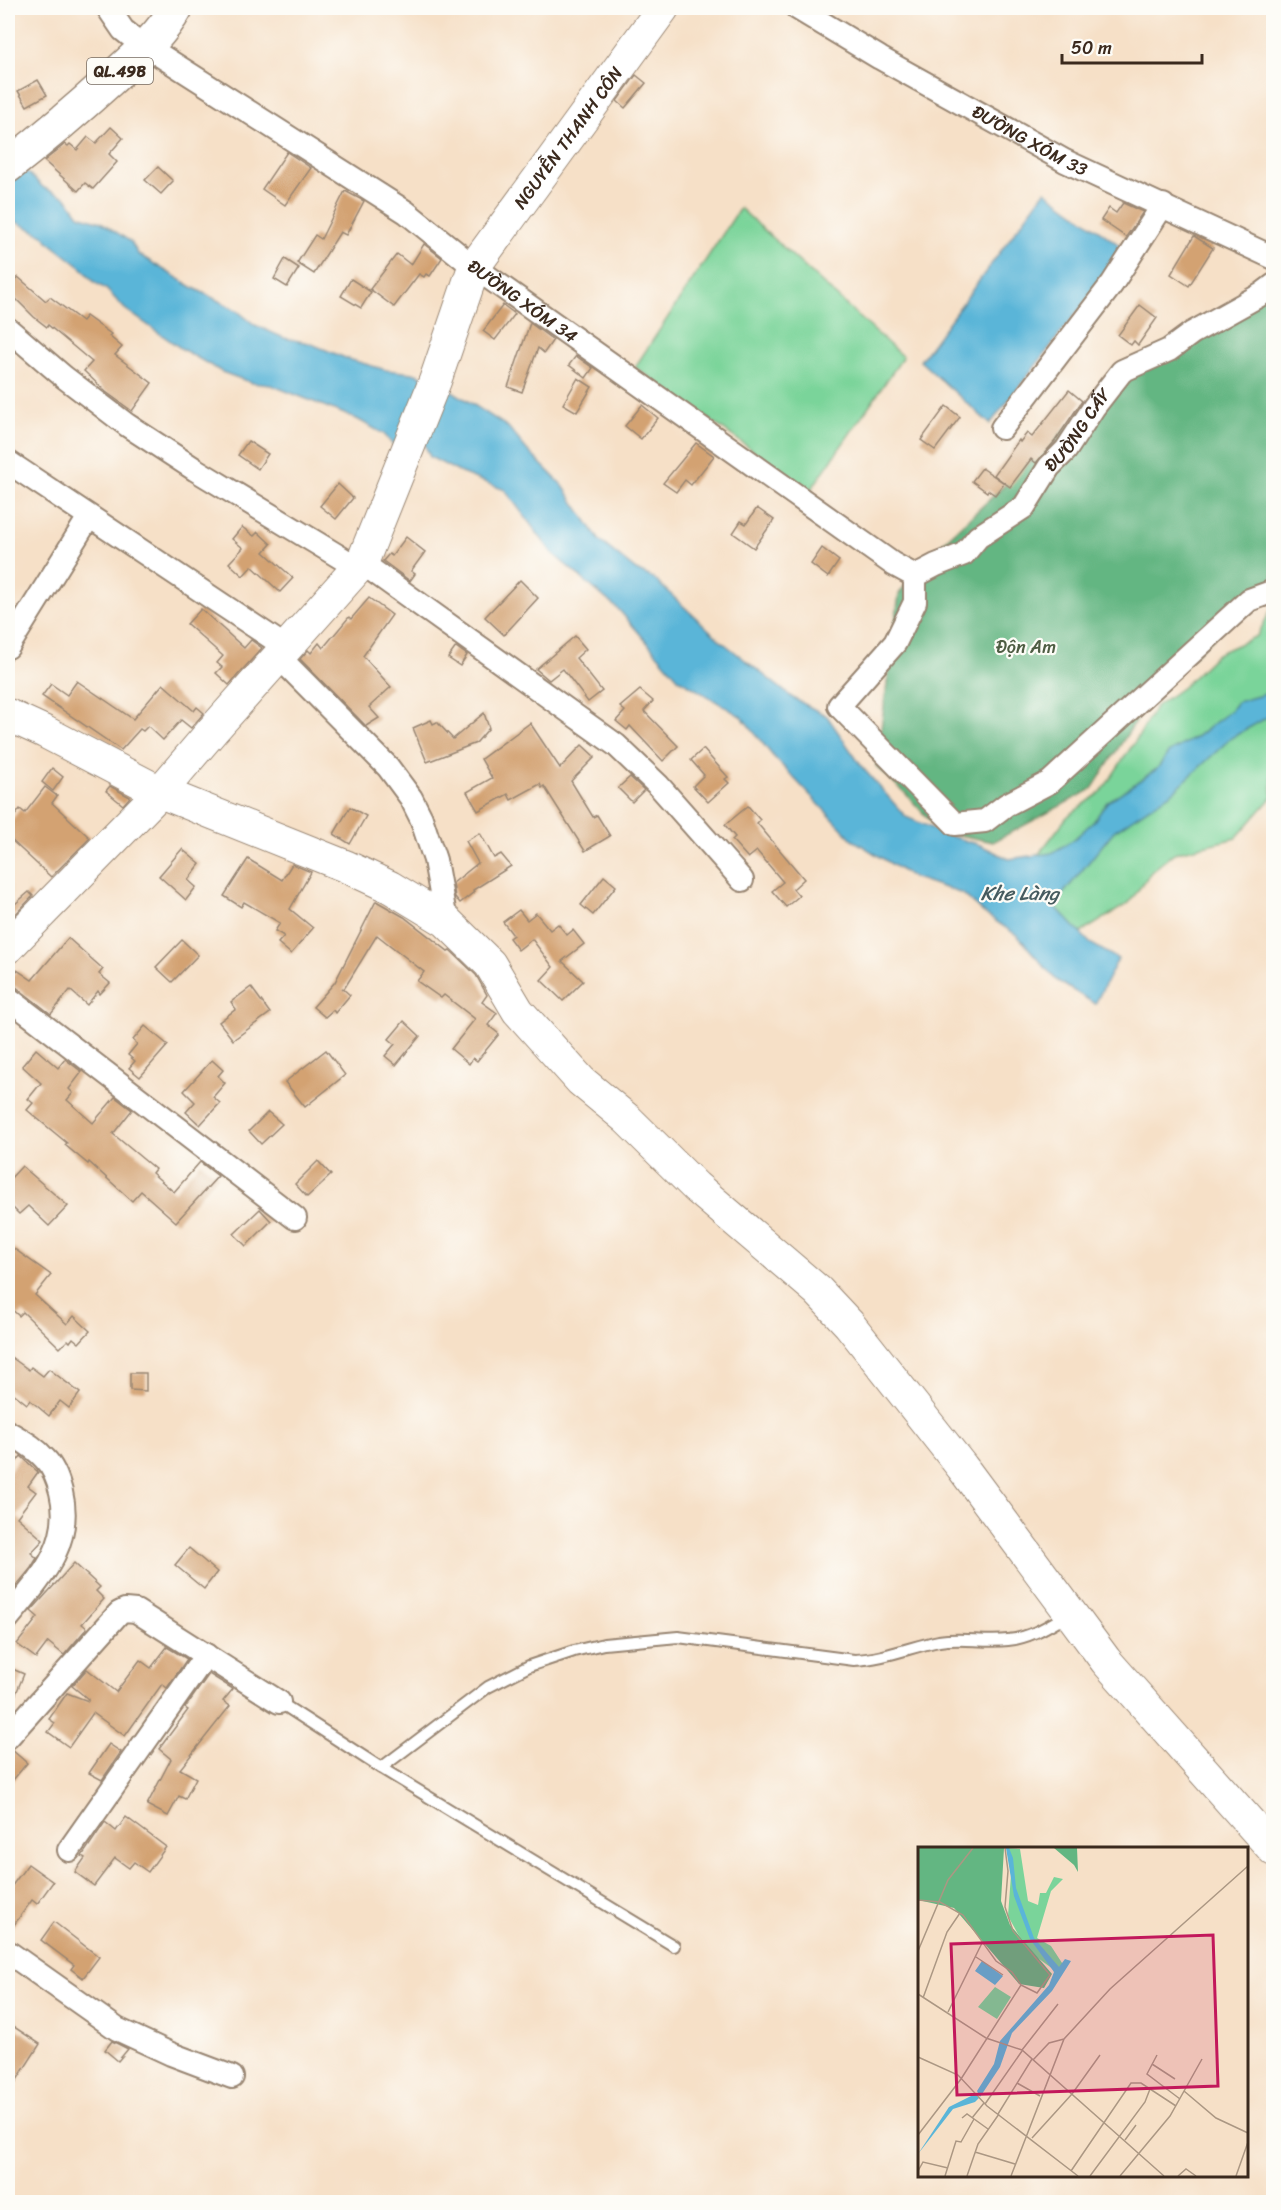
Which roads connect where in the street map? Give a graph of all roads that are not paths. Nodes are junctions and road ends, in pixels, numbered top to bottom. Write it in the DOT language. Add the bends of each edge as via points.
graph roads {
  1 [pos="108,8"];
  2 [pos="176,8"];
  3 [pos="663,8"];
  4 [pos="797,8"];
  5 [pos="148,46"];
  6 [pos="8,166"];
  7 [pos="1163,205"];
  8 [pos="1274,258"];
  9 [pos="474,267"];
  10 [pos="1274,285"];
  11 [pos="8,329"];
  12 [pos="1002,428"];
  13 [pos="8,462"];
  14 [pos="89,517"];
  15 [pos="360,566"];
  16 [pos="915,576"];
  17 [pos="1274,591"];
  18 [pos="8,646"];
  19 [pos="283,652"];
  20 [pos="8,715"];
  21 [pos="160,792"];
  22 [pos="742,880"];
  23 [pos="446,921"];
  24 [pos="8,947"];
  25 [pos="8,998"];
  26 [pos="295,1218"];
  27 [pos="8,1432"];
  28 [pos="1070,1613"];
  29 [pos="8,1618"];
  30 [pos="206,1655"];
  31 [pos="279,1702"];
  32 [pos="8,1737"];
  33 [pos="381,1768"];
  34 [pos="69,1850"];
  35 [pos="1274,1850"];
  36 [pos="674,1946"];
  37 [pos="8,1952"];
  38 [pos="231,2077"];
  1 -- 5 [label="street, ĐƯỜNG XÓM 34" via="123,30"];
  2 -- 5 [label="main road, QL.49B"];
  3 -- 9 [label="street, NGUYỄN THANH CÔN"];
  4 -- 7 [label="street, ĐƯỜNG XÓM 33" via="1065,161"];
  5 -- 6 [label="main road, QL.49B" via="56,129"];
  5 -- 9 [label="street, ĐƯỜNG XÓM 34" via="406,212"];
  7 -- 8 [label="street, ĐƯỜNG XÓM 33"];
  7 -- 12 [label="street" via="1107,292"];
  9 -- 15 [label="street, NGUYỄN THANH CÔN" via="405,460"];
  9 -- 16 [label="street, ĐƯỜNG XÓM 34"];
  10 -- 16 [label="street, ĐƯỜNG CẤY" via="1169,350 1122,371 1066,450 1049,467 1024,507 978,537 964,554"];
  11 -- 15 [label="street" via="127,426"];
  13 -- 14 [label="street"];
  14 -- 18 [label="street"];
  14 -- 19 [label="street"];
  15 -- 19 [label="street, NGUYỄN THANH CÔN"];
  15 -- 22 [label="street" via="616,745 659,786"];
  16 -- 17 [label="street" via="915,602 895,643 839,706 955,824 985,821 1050,782 1249,600"];
  19 -- 21 [label="street, NGUYỄN THANH CÔN"];
  19 -- 23 [label="street" via="388,767 411,798 435,860"];
  20 -- 21 [label="street"];
  21 -- 23 [label="street" via="354,870"];
  21 -- 24 [label="street, NGUYỄN THANH CÔN"];
  23 -- 28 [label="street" via="490,964 518,1011 581,1082 818,1291 849,1324"];
  25 -- 26 [label="street"];
  27 -- 29 [label="street" via="47,1460 55,1472 64,1503 60,1541 52,1560"];
  28 -- 33 [label="lane" via="1041,1630 1008,1641 940,1641 868,1660 678,1637 604,1644 529,1666 488,1687"];
  28 -- 35 [label="street" via="1106,1661"];
  30 -- 31 [label="street"];
  30 -- 32 [label="street" via="136,1611 125,1610"];
  30 -- 34 [label="street"];
  31 -- 33 [label="lane"];
  33 -- 36 [label="lane"];
  37 -- 38 [label="street" via="117,2029"];
}
